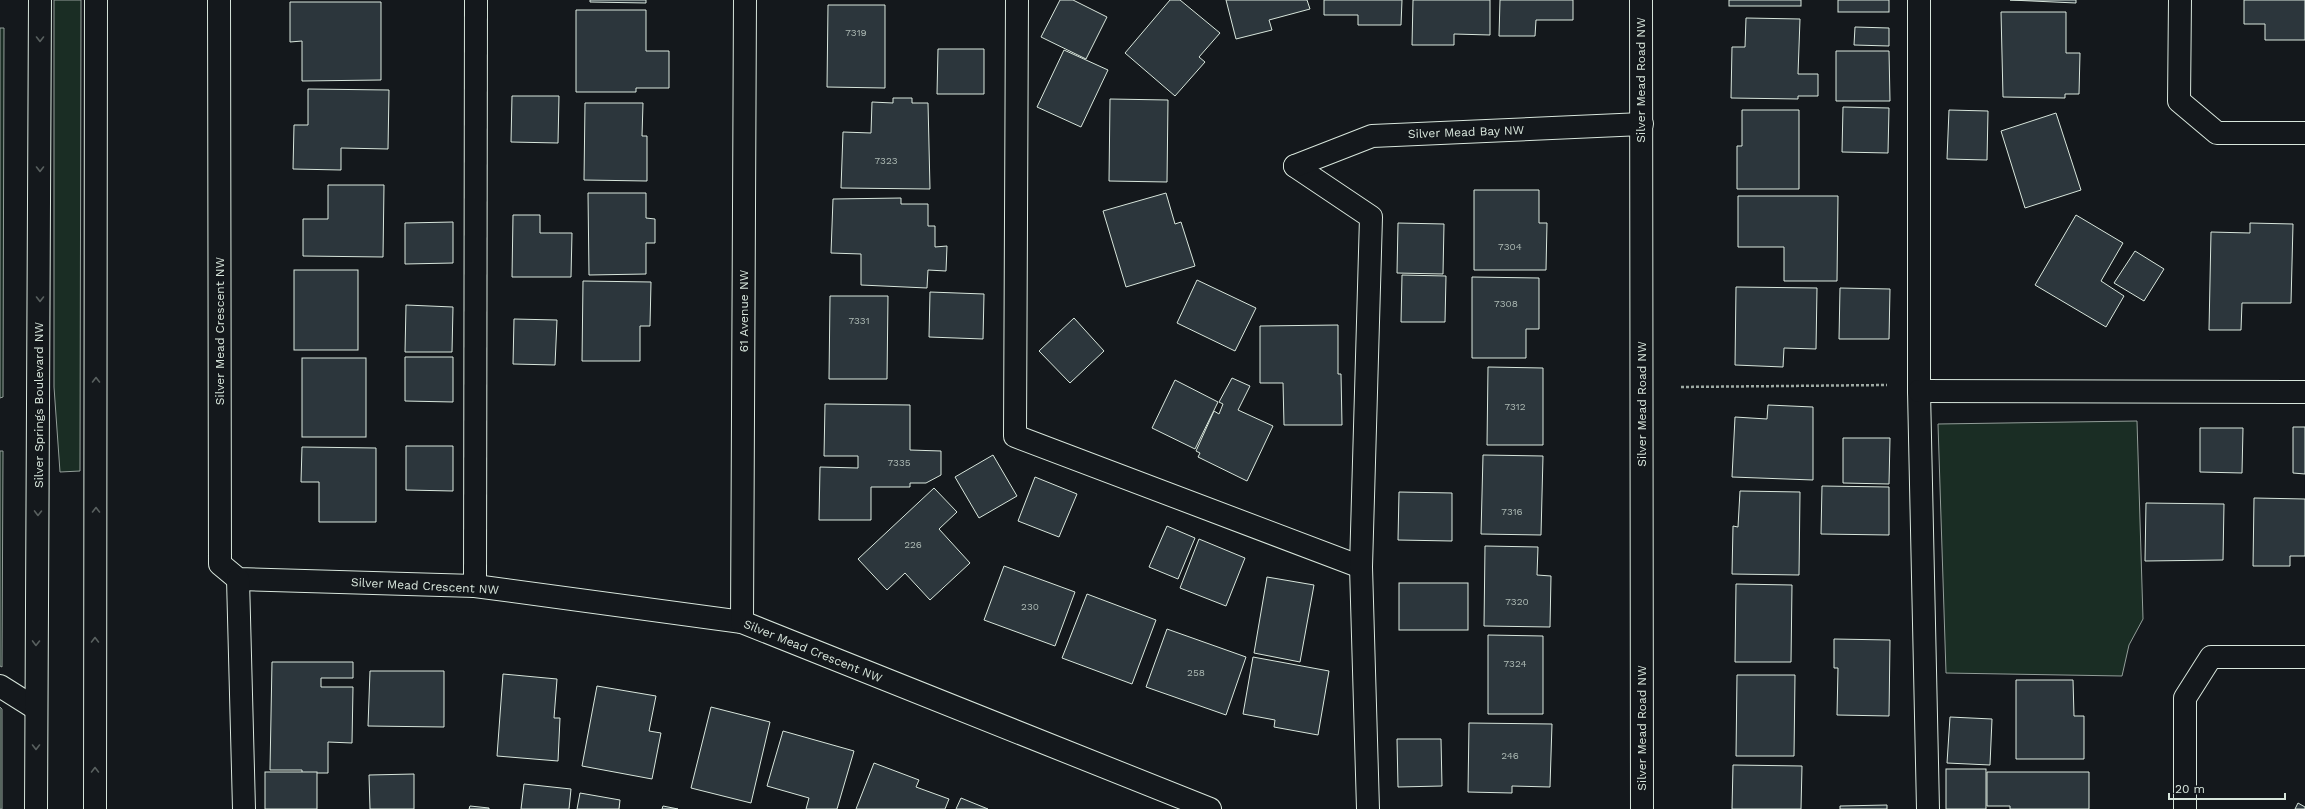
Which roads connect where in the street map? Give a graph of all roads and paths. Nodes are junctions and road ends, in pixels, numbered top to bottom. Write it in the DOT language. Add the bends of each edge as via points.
graph roads {
  1 [pos="40,0"];
  2 [pos="96,0"];
  3 [pos="219,0"];
  4 [pos="476,0"];
  5 [pos="745,0"];
  6 [pos="1017,0"];
  7 [pos="1640,0"];
  8 [pos="1920,0"];
  9 [pos="2180,0"];
  10 [pos="1642,124"];
  11 [pos="2305,133"];
  12 [pos="1681,387"];
  13 [pos="1919,389"];
  14 [pos="2305,392"];
  15 [pos="1361,567"];
  16 [pos="238,579"];
  17 [pos="475,586"];
  18 [pos="742,622"];
  19 [pos="2305,658"];
  20 [pos="0,686"];
  21 [pos="35,708"];
  22 [pos="36,809"];
  23 [pos="95,809"];
  24 [pos="244,809"];
  25 [pos="1210,809"];
  26 [pos="1368,809"];
  27 [pos="1642,809"];
  28 [pos="1928,809"];
  29 [pos="2185,809"];
  1 -- 21 [label="street, Silver Springs Boulevard NW, one-way"];
  23 -- 2 [label="street, one-way"];
  3 -- 16 [label="street, Silver Mead Crescent NW" via="220,564"];
  4 -- 17 [label="street"];
  5 -- 18 [label="street, 61 Avenue NW"];
  6 -- 15 [label="street" via="1015,436"];
  7 -- 10 [label="street, Silver Mead Road NW"];
  8 -- 13 [label="street"];
  9 -- 11 [label="street" via="2179,101 2217,133"];
  10 -- 15 [label="street, Silver Mead Bay NW" via="1372,136 1295,166 1371,217"];
  10 -- 27 [label="street, Silver Mead Road NW"];
  12 -- 13 [label="path"];
  13 -- 14 [label="street"];
  13 -- 28 [label="street"];
  15 -- 26 [label="street"];
  16 -- 17 [label="street, Silver Mead Crescent NW"];
  16 -- 24 [label="street"];
  17 -- 18 [label="street, Silver Mead Crescent NW"];
  18 -- 25 [label="street, Silver Mead Crescent NW"];
  19 -- 29 [label="street" via="2211,657 2185,698"];
  20 -- 21 [label="street"];
  21 -- 22 [label="street, Silver Springs Boulevard NW, one-way"];
}
